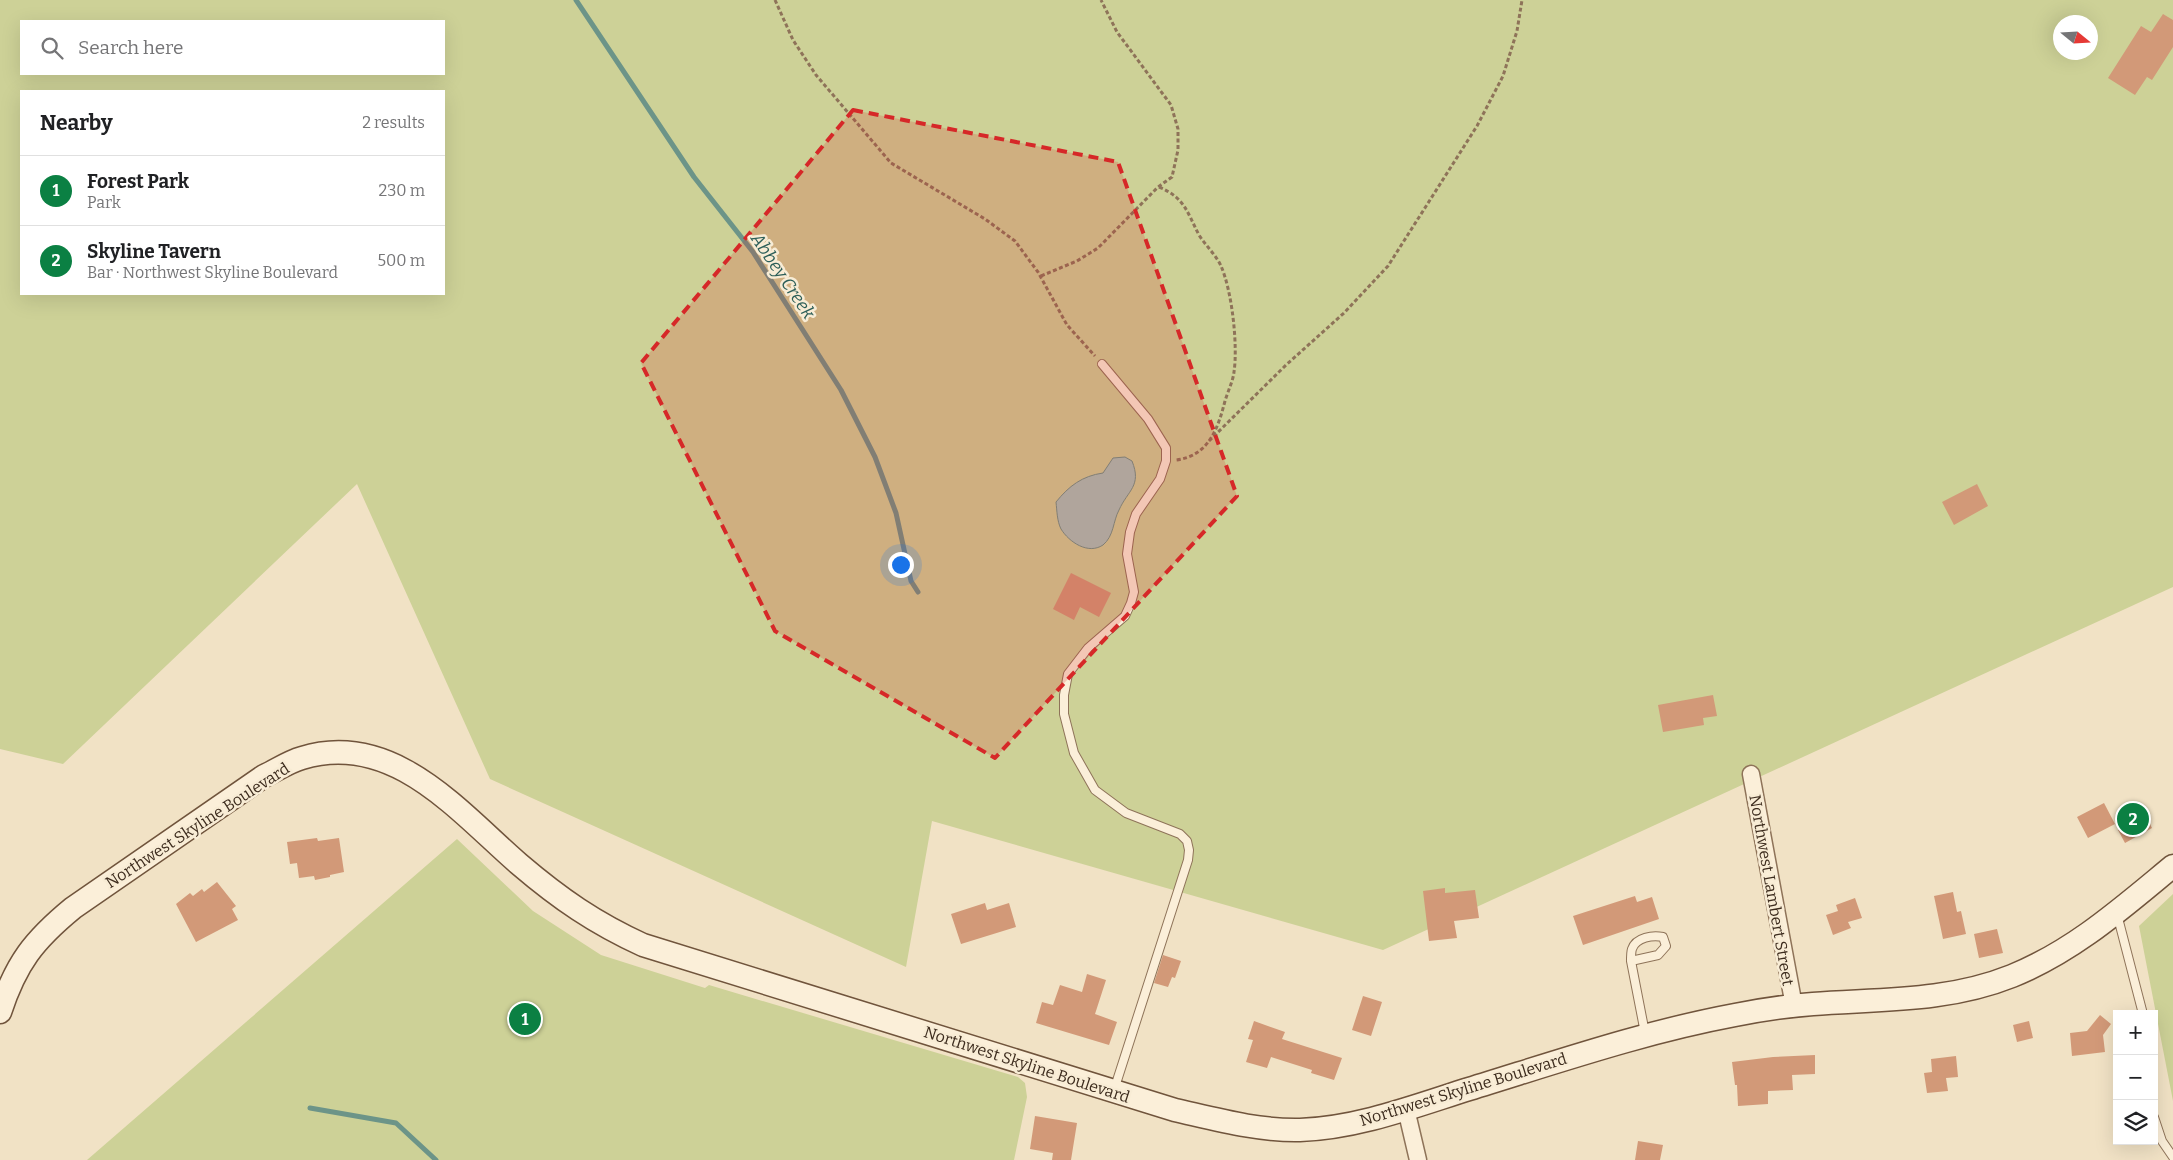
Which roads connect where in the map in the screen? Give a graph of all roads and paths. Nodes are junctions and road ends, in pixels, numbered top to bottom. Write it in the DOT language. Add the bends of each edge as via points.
graph roads {
  1 [pos="775,0"];
  2 [pos="1101,0"];
  3 [pos="1522,0"];
  4 [pos="1158,187"];
  5 [pos="1041,276"];
  6 [pos="1102,364"];
  7 [pos="1210,441"];
  8 [pos="1166,461"];
  9 [pos="1751,774"];
  10 [pos="2173,866"];
  11 [pos="2116,912"];
  12 [pos="1631,961"];
  13 [pos="1794,1006"];
  14 [pos="2142,1010"];
  15 [pos="0,1012"];
  16 [pos="1645,1035"];
  17 [pos="1113,1092"];
  18 [pos="1406,1109"];
  19 [pos="2158,1129"];
  20 [pos="2173,1157"];
  21 [pos="1418,1160"];
  1 -- 5 [label="path" via="793,40 816,75 891,163 985,219 1015,241"];
  2 -- 4 [label="path" via="1117,32 1171,105 1178,129 1178,150 1172,177"];
  3 -- 7 [label="path" via="1517,31 1503,76 1477,126 1388,266 1344,313"];
  4 -- 5 [label="path" via="1098,248"];
  4 -- 7 [label="path" via="1174,194 1186,209 1221,266 1231,303 1234,372 1220,424"];
  5 -- 6 [label="path" via="1067,325"];
  6 -- 8 [label="lane" via="1148,419 1166,448"];
  7 -- 8 [label="path" via="1194,455"];
  8 -- 17 [label="lane" via="1160,479 1136,514 1130,532 1128,554 1134,592 1131,603 1125,616 1088,648 1068,674 1064,695 1064,714 1074,753 1095,790 1126,813 1180,834 1189,850"];
  9 -- 13 [label="street, Northwest Lambert Street"];
  10 -- 11 [label="main road, Northwest Skyline Boulevard"];
  11 -- 13 [label="main road, Northwest Skyline Boulevard" via="2064,951 1986,985 1962,992 1902,1000"];
  11 -- 14 [label="lane"];
  12 -- 12 [label="lane" via="1632,949 1637,942 1654,935 1663,938 1666,946 1658,955"];
  12 -- 16 [label="lane"];
  13 -- 16 [label="main road, Northwest Skyline Boulevard"];
  15 -- 17 [label="main road, Northwest Skyline Boulevard" via="18,966 52,925 73,908 264,776 303,758 345,753 368,756 393,765 432,787 564,901 607,928 643,945"];
  16 -- 18 [label="main road, Northwest Skyline Boulevard"];
  17 -- 18 [label="main road, Northwest Skyline Boulevard" via="1216,1120 1299,1130 1368,1120"];
  18 -- 21 [label="street"];
  19 -- 20 [label="lane"];
}
